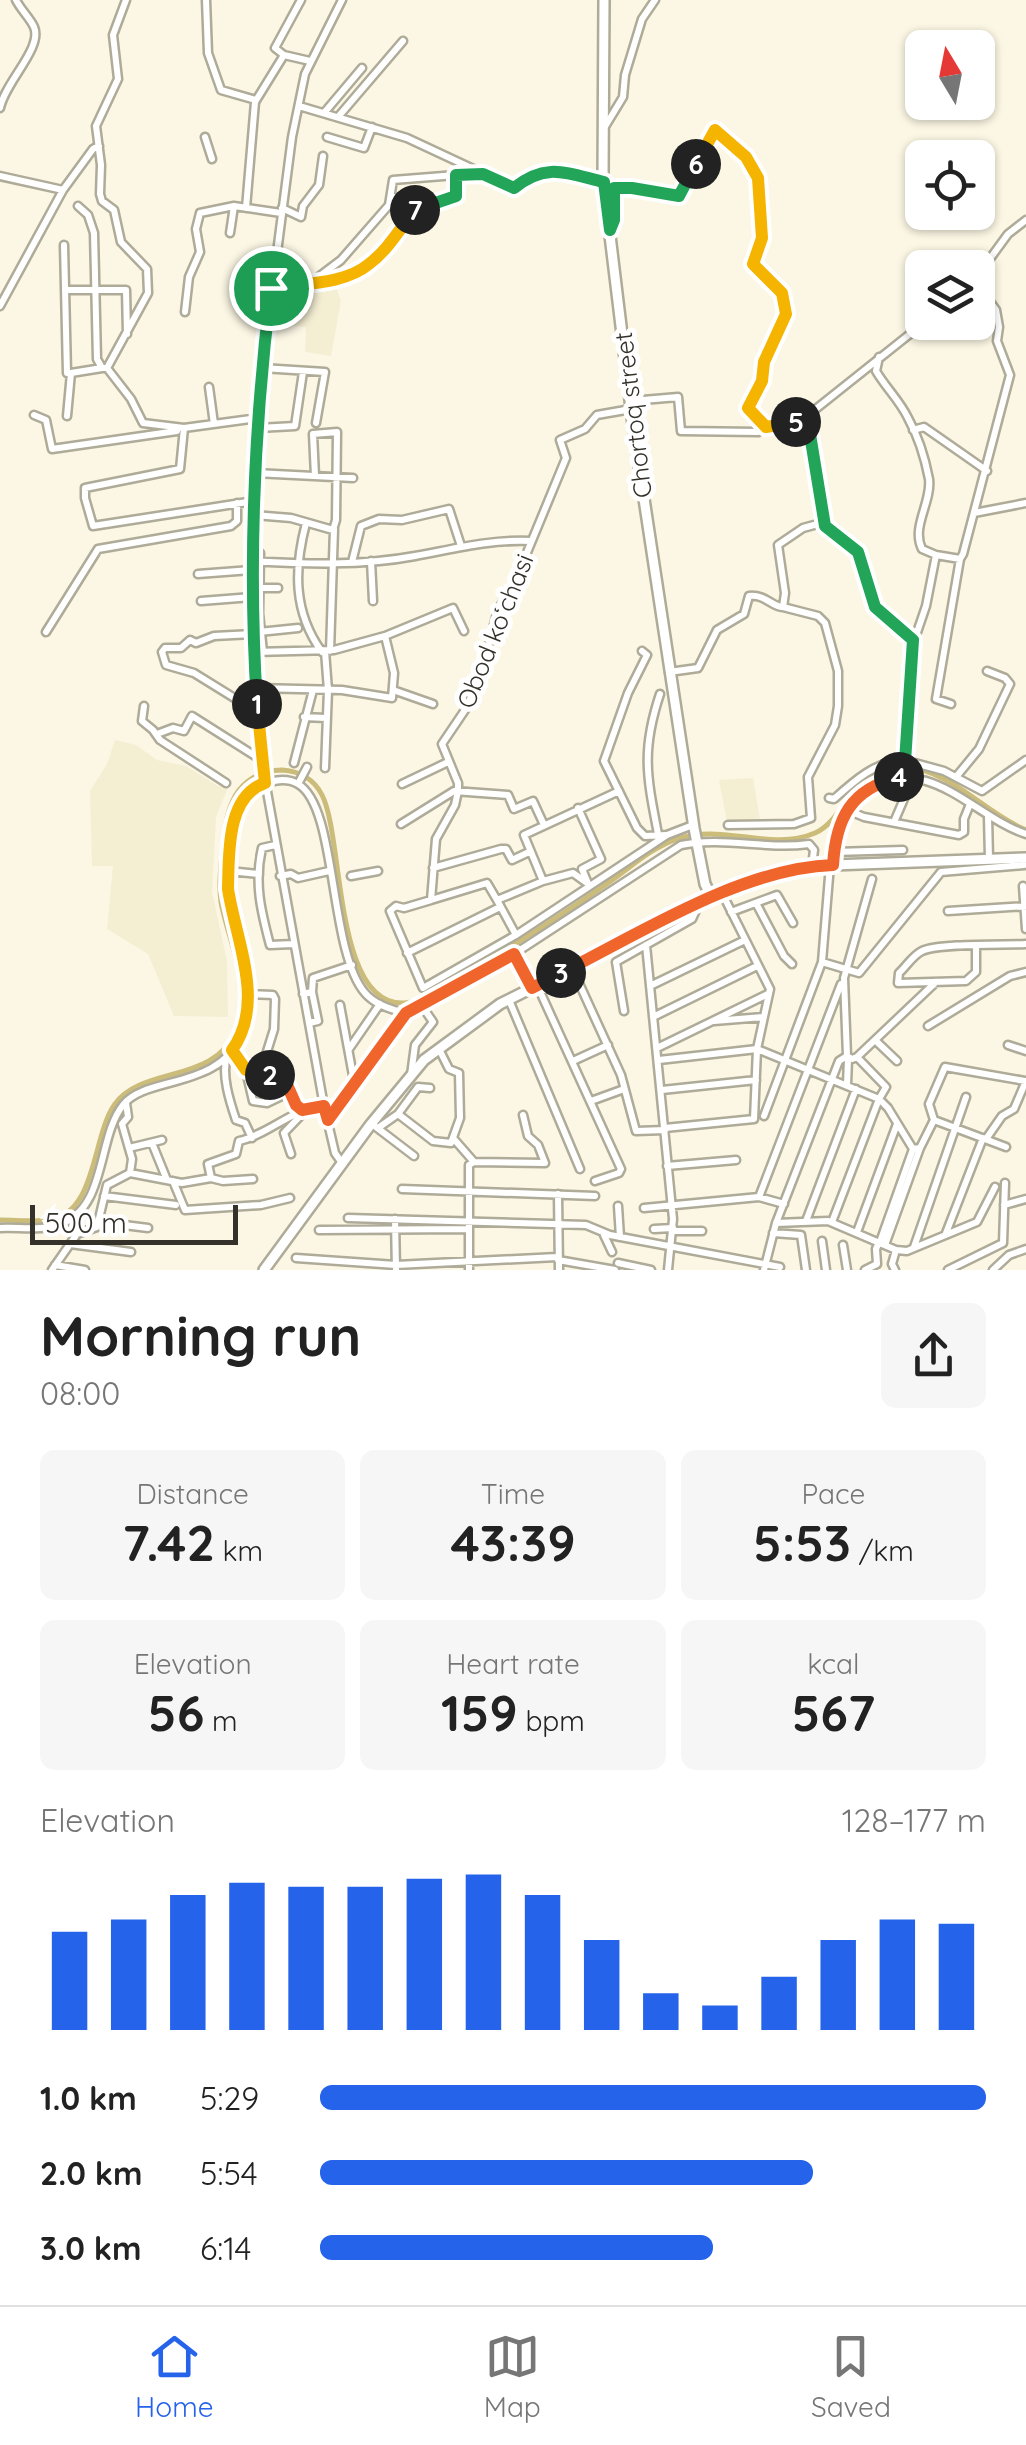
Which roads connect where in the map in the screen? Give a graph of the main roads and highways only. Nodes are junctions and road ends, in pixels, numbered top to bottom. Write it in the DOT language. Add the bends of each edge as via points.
graph roads {
  1 [pos="604,0"];
  2 [pos="1024,860"];
  3 [pos="717,896"];
  4 [pos="264,1270"];
  1 -- 3 [label="main road, Chortoq street" via="604,182 631,405 694,826 705,884"];
  2 -- 3 [label="main road" via="812,866"];
  3 -- 4 [label="main road" via="534,986 438,1048"];
}
